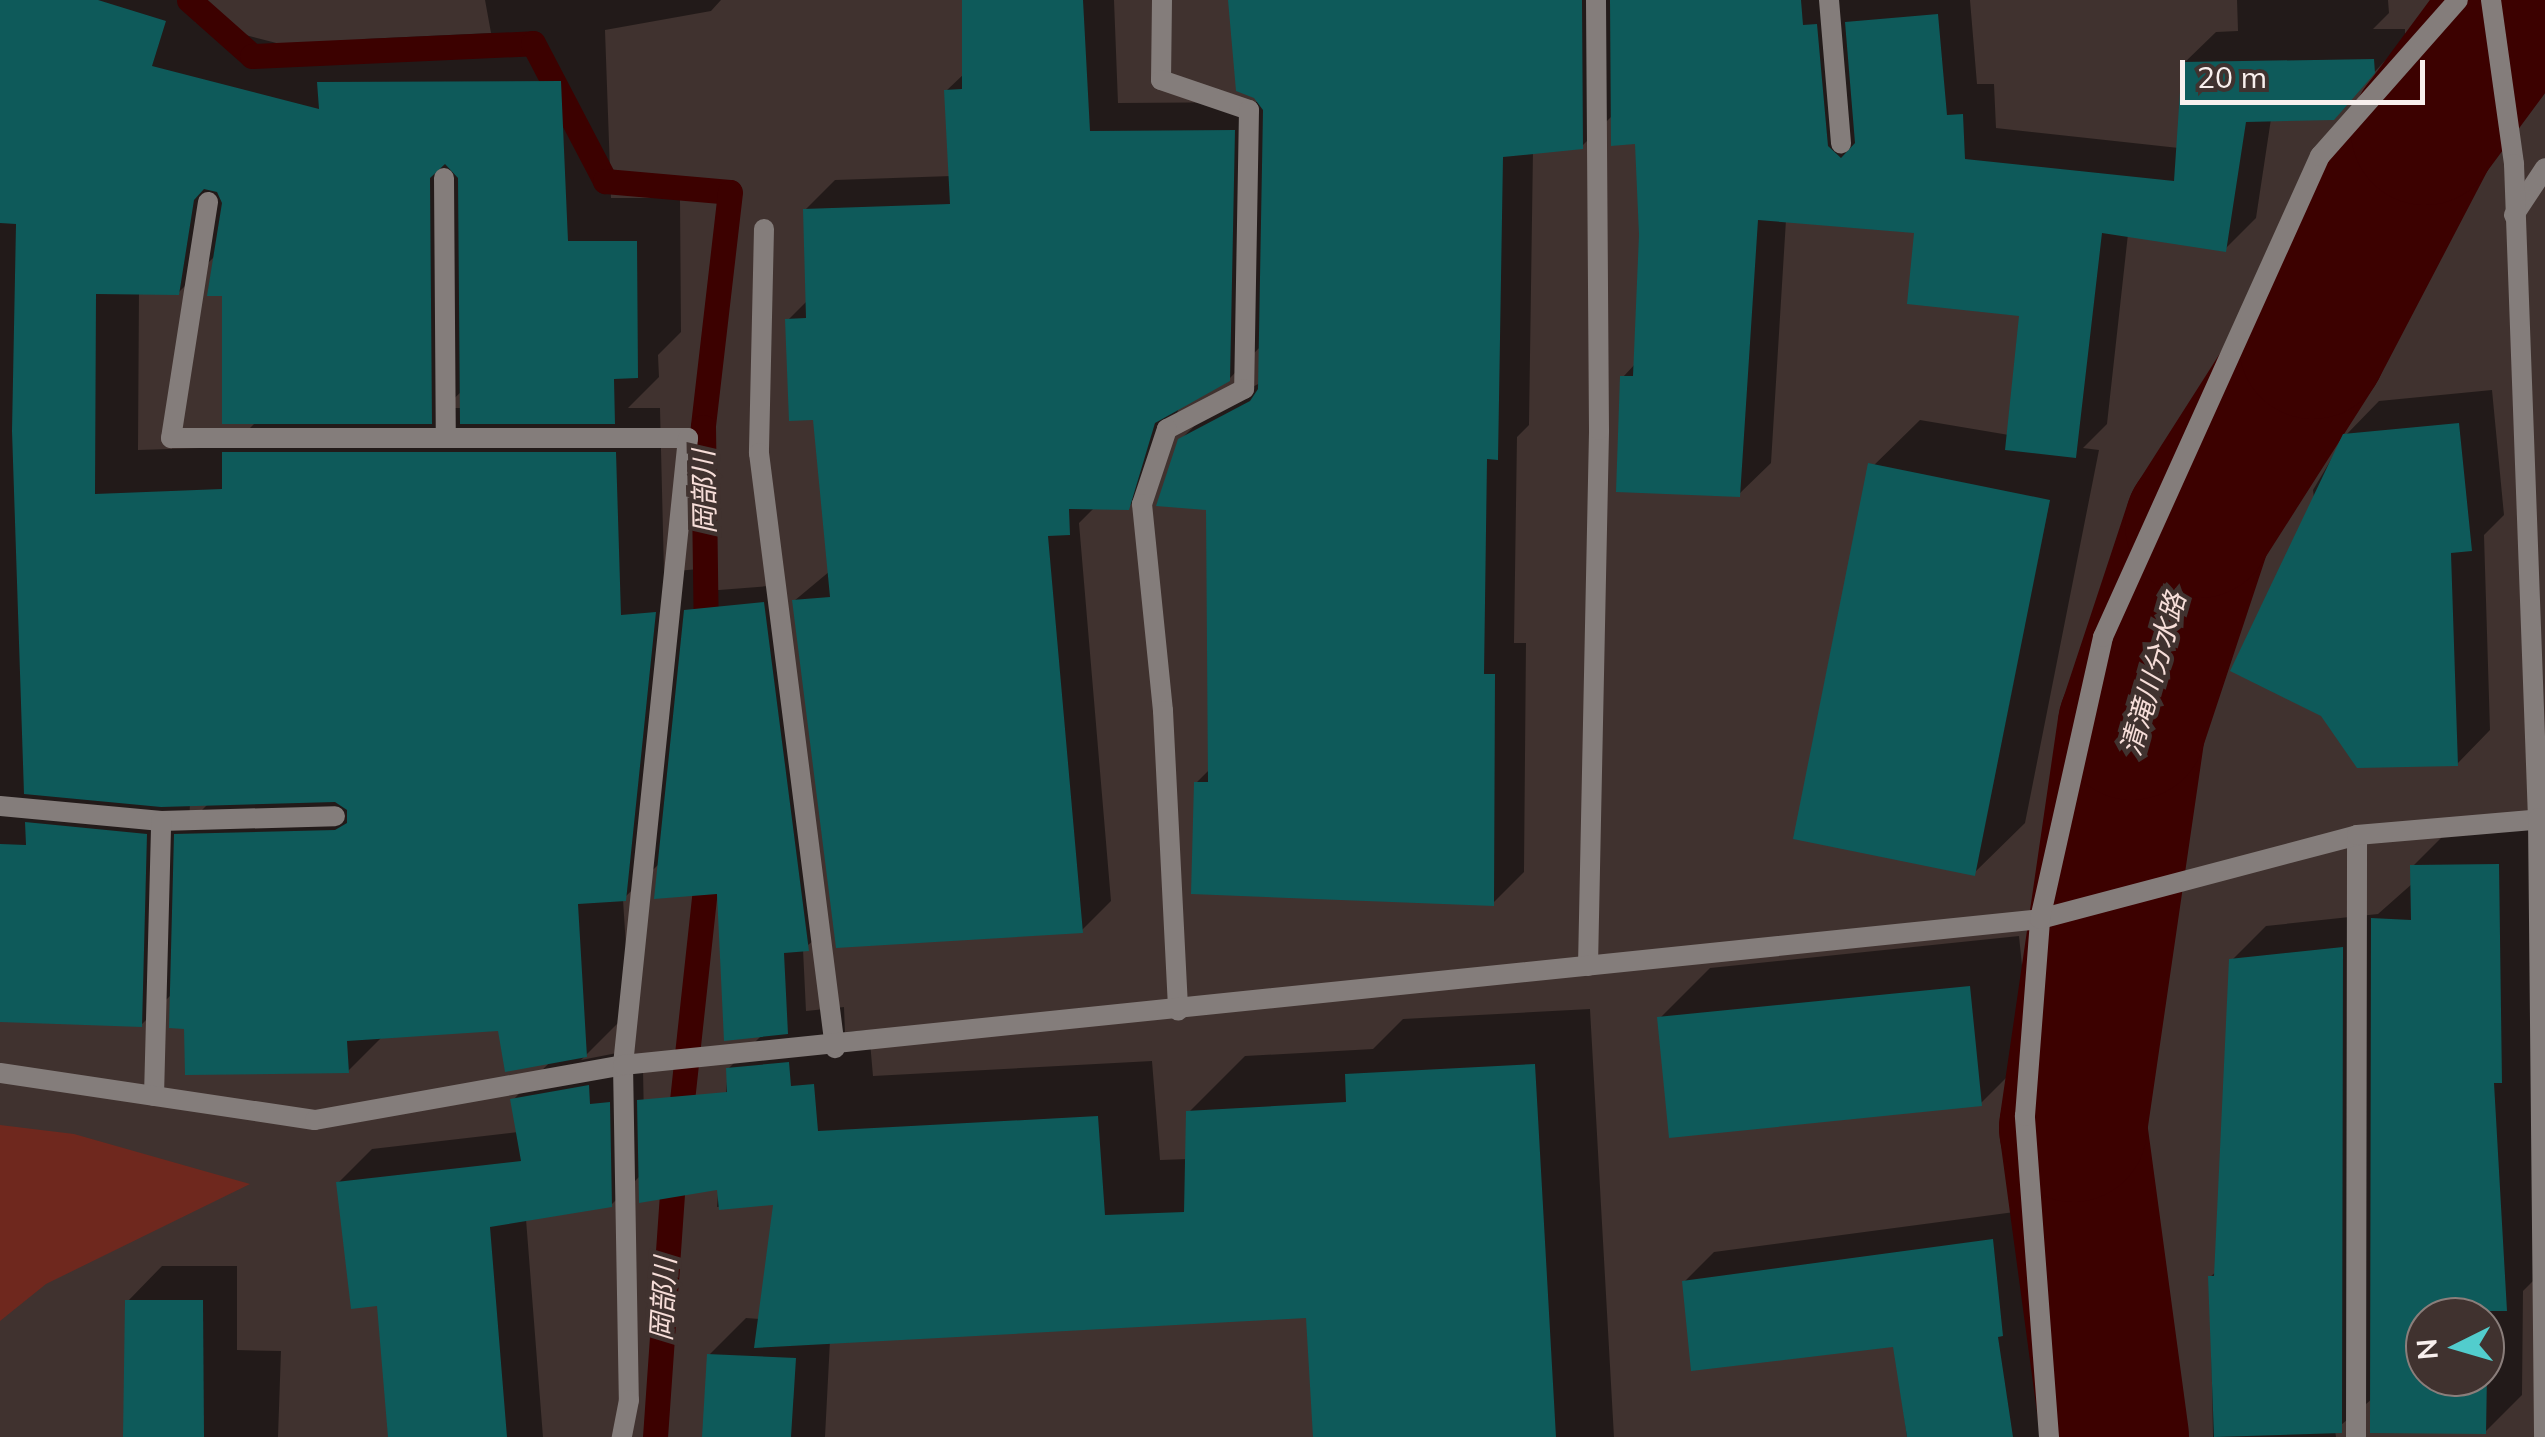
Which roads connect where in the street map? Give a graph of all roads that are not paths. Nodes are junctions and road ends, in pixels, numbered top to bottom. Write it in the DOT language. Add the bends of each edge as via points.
graph roads {
  1 [pos="1162,0"];
  2 [pos="1596,0"];
  3 [pos="1829,0"];
  4 [pos="2458,0"];
  5 [pos="2490,0"];
  6 [pos="1842,144"];
  7 [pos="2545,168"];
  8 [pos="444,178"];
  9 [pos="208,202"];
  10 [pos="2514,215"];
  11 [pos="764,229"];
  12 [pos="446,438"];
  13 [pos="0,806"];
  14 [pos="335,816"];
  15 [pos="2542,818"];
  16 [pos="161,821"];
  17 [pos="2357,834"];
  18 [pos="2040,918"];
  19 [pos="1588,966"];
  20 [pos="1178,1011"];
  21 [pos="835,1048"];
  22 [pos="623,1065"];
  23 [pos="0,1074"];
  24 [pos="154,1096"];
  25 [pos="622,1437"];
  26 [pos="2049,1437"];
  27 [pos="2356,1437"];
  28 [pos="2544,1437"];
  1 -- 20 [label="street" via="1161,80 1250,110 1244,390 1167,429 1142,504 1163,710"];
  2 -- 19 [label="street" via="1599,430"];
  3 -- 6 [label="street"];
  4 -- 18 [label="street" via="2320,156 2103,637"];
  5 -- 10 [label="street" via="2514,164"];
  7 -- 10 [label="street"];
  8 -- 12 [label="street"];
  9 -- 12 [label="street" via="171,438"];
  10 -- 15 [label="street"];
  11 -- 21 [label="street" via="759,453"];
  12 -- 22 [label="street" via="688,438"];
  13 -- 16 [label="street"];
  14 -- 16 [label="street"];
  15 -- 17 [label="street"];
  15 -- 28 [label="street"];
  16 -- 24 [label="street"];
  17 -- 18 [label="street"];
  17 -- 27 [label="street"];
  18 -- 19 [label="street"];
  18 -- 26 [label="street" via="2025,1116"];
  19 -- 20 [label="street"];
  20 -- 21 [label="street"];
  21 -- 22 [label="street"];
  22 -- 24 [label="street" via="315,1120"];
  22 -- 25 [label="street" via="629,1400"];
  23 -- 24 [label="street"];
}
